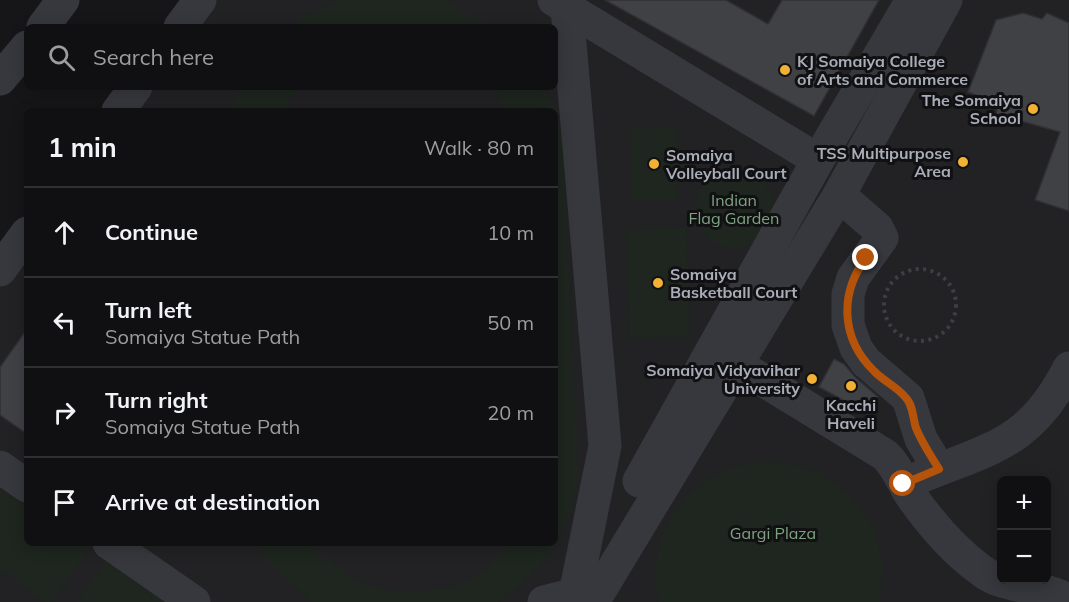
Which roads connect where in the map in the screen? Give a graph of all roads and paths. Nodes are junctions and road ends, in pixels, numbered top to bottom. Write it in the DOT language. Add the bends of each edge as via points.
graph roads {
  1 [pos="63,0"];
  2 [pos="200,0"];
  3 [pos="912,0"];
  4 [pos="946,0"];
  5 [pos="561,5"];
  6 [pos="45,24"];
  7 [pos="182,24"];
  8 [pos="24,51"];
  9 [pos="0,79"];
  10 [pos="134,90"];
  11 [pos="120,108"];
  12 [pos="818,160"];
  13 [pos="839,195"];
  14 [pos="24,238"];
  15 [pos="0,270"];
  16 [pos="892,281"];
  17 [pos="735,363"];
  18 [pos="1069,368"];
  19 [pos="673,422"];
  20 [pos="605,446"];
  21 [pos="0,467"];
  22 [pos="939,469"];
  23 [pos="24,484"];
  24 [pos="903,484"];
  25 [pos="114,546"];
  26 [pos="570,600"];
  27 [pos="1069,601"];
  28 [pos="194,602"];
  1 -- 6 [label="street"];
  2 -- 7 [label="street"];
  3 -- 12 [label="street"];
  4 -- 13 [label="street"];
  5 -- 12 [label="street"];
  5 -- 20 [label="street"];
  8 -- 9 [label="street"];
  10 -- 11 [label="street"];
  12 -- 19 [label="street"];
  13 -- 17 [label="street"];
  13 -- 22 [label="street" via="877,228 882,238 860,266 848,294 850,335 874,373 908,398 918,433"];
  14 -- 15 [label="street"];
  16 -- 16 [label="path" via="919,268 934,271 946,280 954,293 956,308 947,328 935,338 920,341 893,330 883,309 884,295"];
  17 -- 24 [label="street" via="885,455"];
  17 -- 26 [label="street"];
  18 -- 22 [label="street" via="1042,411 1014,437"];
  19 -- 20 [label="street" via="657,414 637,445 622,449"];
  19 -- 26 [label="street"];
  20 -- 26 [label="street"];
  21 -- 23 [label="street"];
  22 -- 24 [label="street"];
  24 -- 27 [label="street" via="941,534 984,573"];
  25 -- 28 [label="street"];
}
